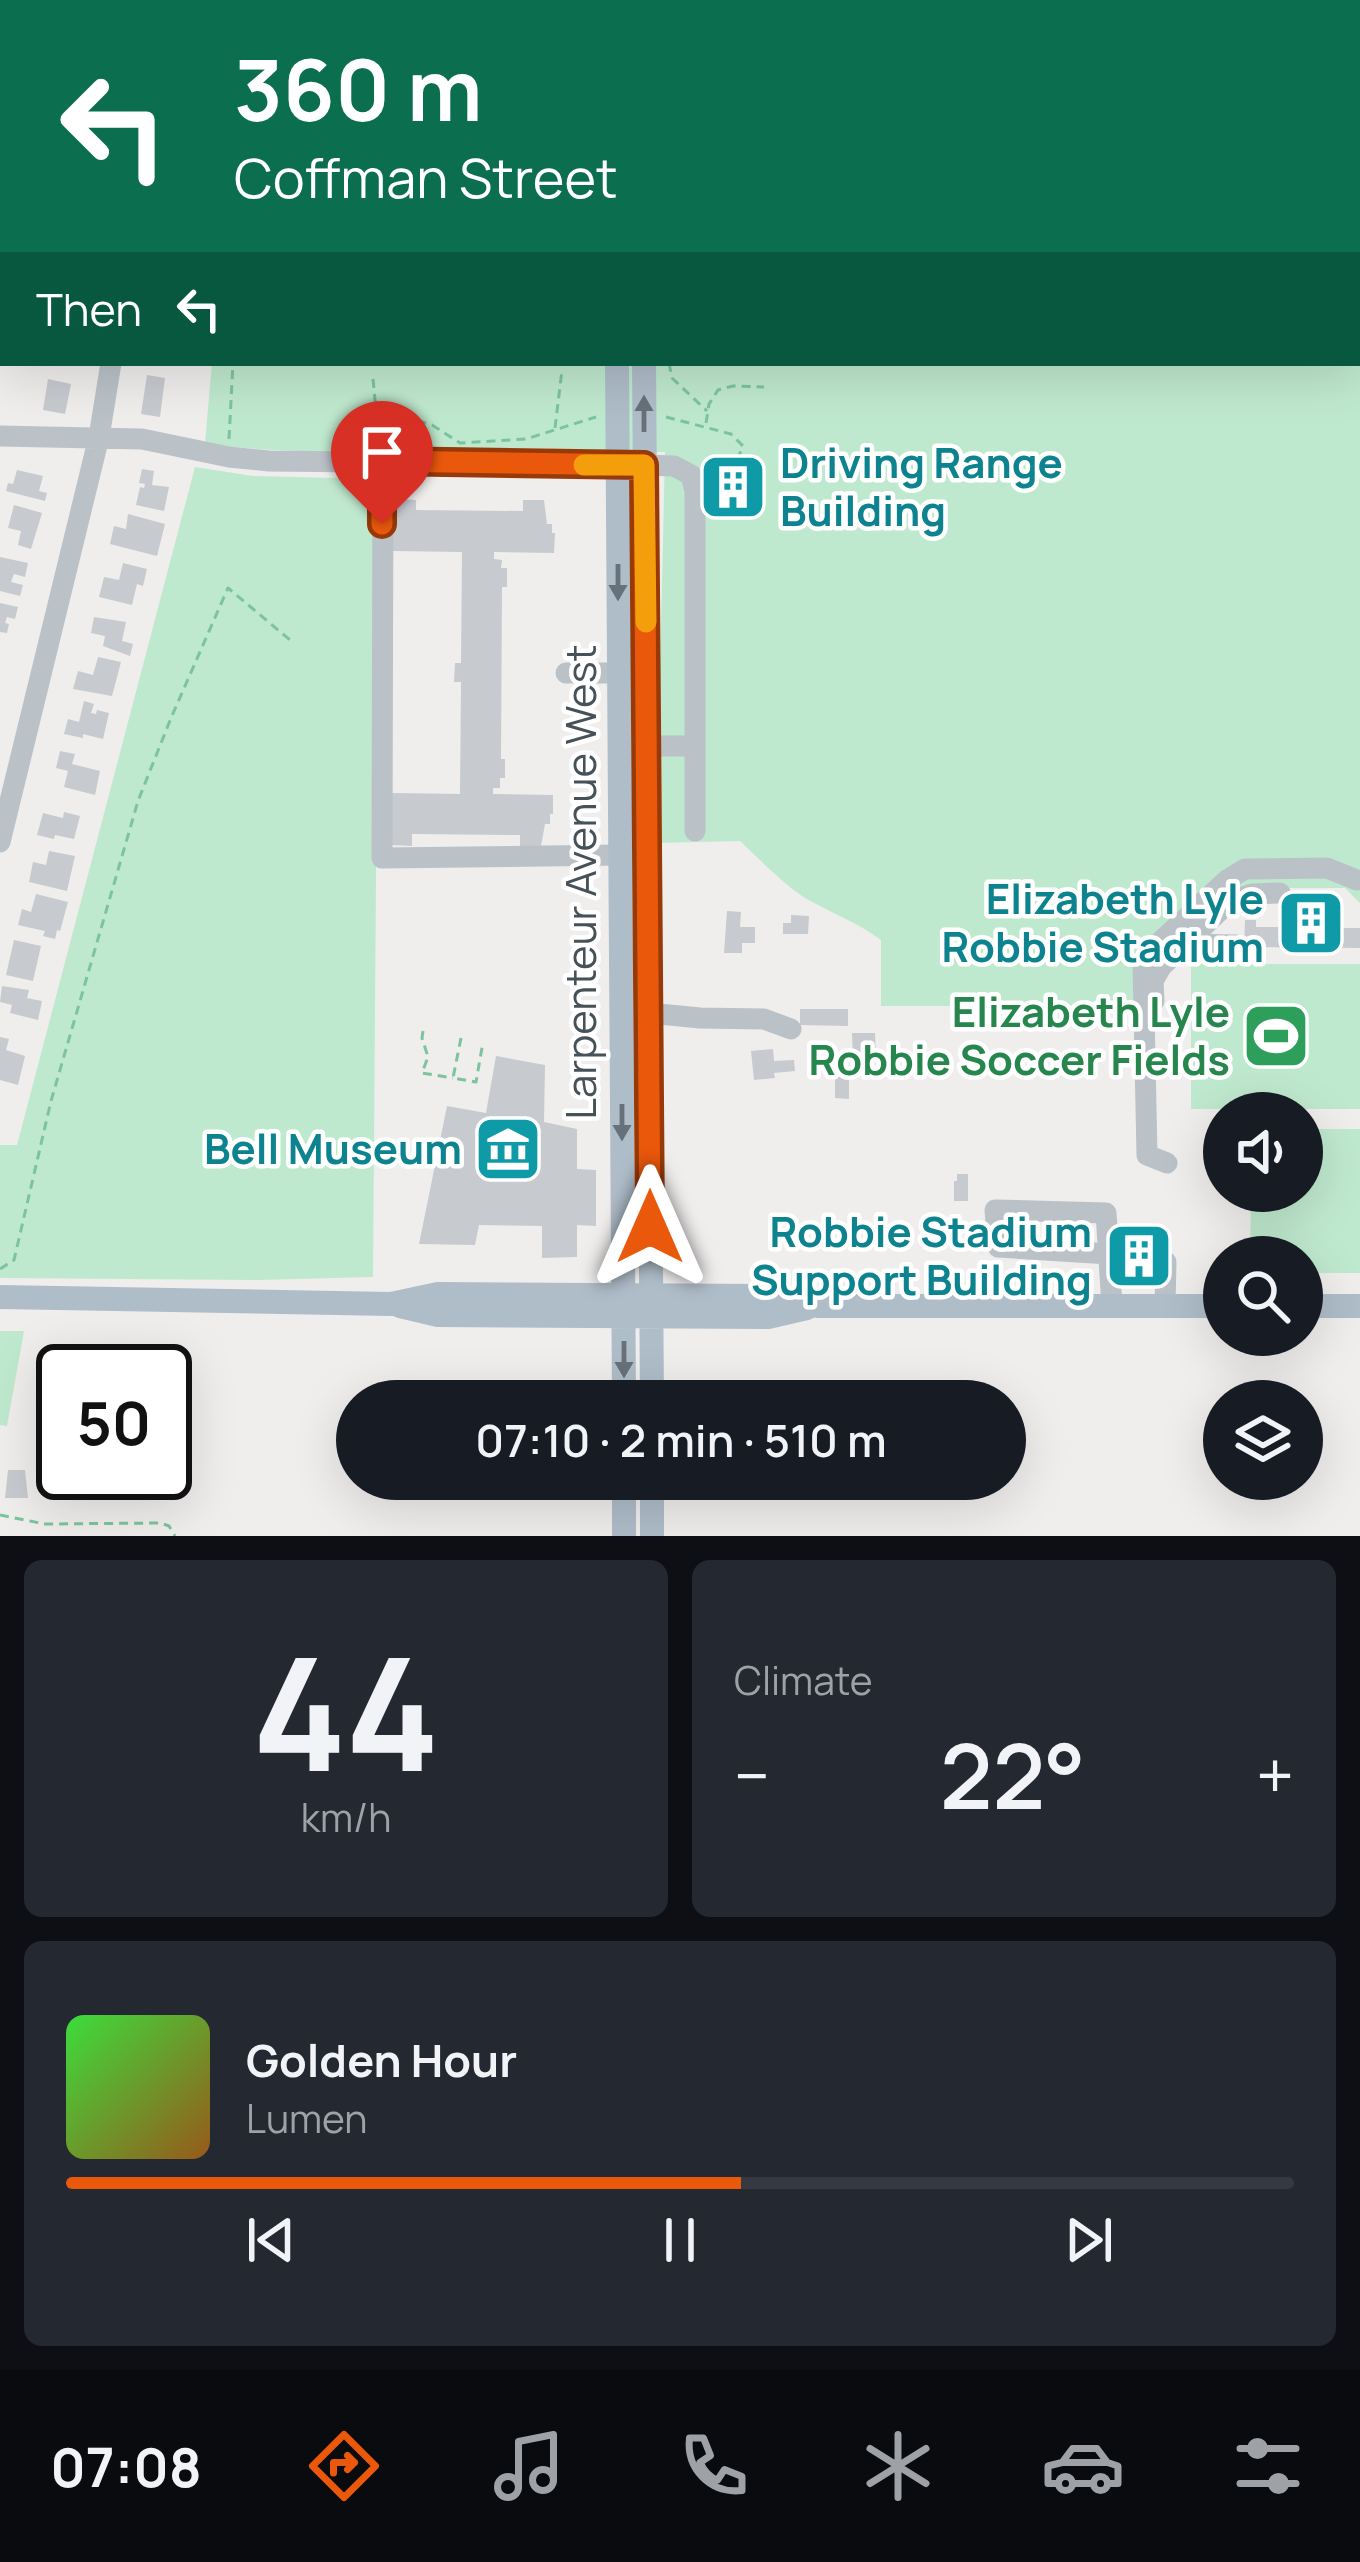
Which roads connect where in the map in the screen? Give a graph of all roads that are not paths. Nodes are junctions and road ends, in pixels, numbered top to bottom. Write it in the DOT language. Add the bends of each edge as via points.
graph roads {
  1 [pos="111,366"];
  2 [pos="617,366"];
  3 [pos="644,366"];
  4 [pos="0,436"];
  5 [pos="99,437"];
  6 [pos="382,461"];
  7 [pos="617,465"];
  8 [pos="644,465"];
  9 [pos="566,673"];
  10 [pos="619,674"];
  11 [pos="646,746"];
  12 [pos="695,746"];
  13 [pos="695,831"];
  14 [pos="0,842"];
  15 [pos="620,855"];
  16 [pos="1357,880"];
  17 [pos="1280,893"];
  18 [pos="1185,944"];
  19 [pos="1237,945"];
  20 [pos="621,995"];
  21 [pos="649,1003"];
  22 [pos="791,1029"];
  23 [pos="1108,1254"];
  24 [pos="1166,1262"];
  25 [pos="0,1298"];
  26 [pos="623,1306"];
  27 [pos="651,1306"];
  28 [pos="1112,1306"];
  29 [pos="1165,1306"];
  30 [pos="1203,1306"];
  31 [pos="1323,1306"];
  32 [pos="1360,1306"];
  33 [pos="624,1380"];
  34 [pos="652,1380"];
  35 [pos="624,1500"];
  36 [pos="652,1500"];
  37 [pos="624,1536"];
  38 [pos="652,1536"];
  1 -- 5 [label="street"];
  2 -- 7 [label="main road, Larpenteur Avenue West"];
  8 -- 3 [label="main road, Larpenteur Avenue West, one-way"];
  4 -- 5 [label="street"];
  5 -- 6 [label="street" via="269,461"];
  5 -- 14 [label="street"];
  6 -- 7 [label="street"];
  6 -- 15 [label="street" via="382,859"];
  7 -- 8 [label="street"];
  7 -- 10 [label="main road, Larpenteur Avenue West, one-way"];
  8 -- 11 [label="main road, Larpenteur Avenue West"];
  8 -- 12 [label="street" via="674,466 691,475 695,491"];
  9 -- 10 [label="street"];
  10 -- 15 [label="main road, Larpenteur Avenue West"];
  11 -- 12 [label="street"];
  11 -- 21 [label="main road, Larpenteur Avenue West"];
  12 -- 13 [label="street"];
  15 -- 20 [label="main road, Larpenteur Avenue West"];
  16 -- 18 [label="street" via="1328,868 1245,869 1147,954 1147,1155 1167,1161 1154,1128 1154,981"];
  17 -- 18 [label="street" via="1229,902"];
  18 -- 19 [label="street"];
  20 -- 21 [label="main road"];
  20 -- 26 [label="main road, Larpenteur Avenue West, one-way"];
  21 -- 22 [label="street"];
  21 -- 27 [label="main road, Larpenteur Avenue West"];
  23 -- 23 [label="street" via="1106,1213 995,1210 998,1247"];
  23 -- 28 [label="street"];
  24 -- 29 [label="street"];
  25 -- 26 [label="main road" via="392,1304 438,1315"];
  26 -- 27 [label="main road"];
  26 -- 33 [label="main road, Larpenteur Avenue West, one-way"];
  27 -- 28 [label="main road" via="768,1296 818,1306"];
  27 -- 34 [label="main road, Larpenteur Avenue West"];
  28 -- 29 [label="main road"];
  29 -- 30 [label="main road"];
  31 -- 32 [label="main road"];
  35 -- 37 [label="main road"];
  36 -- 38 [label="main road"];
}
